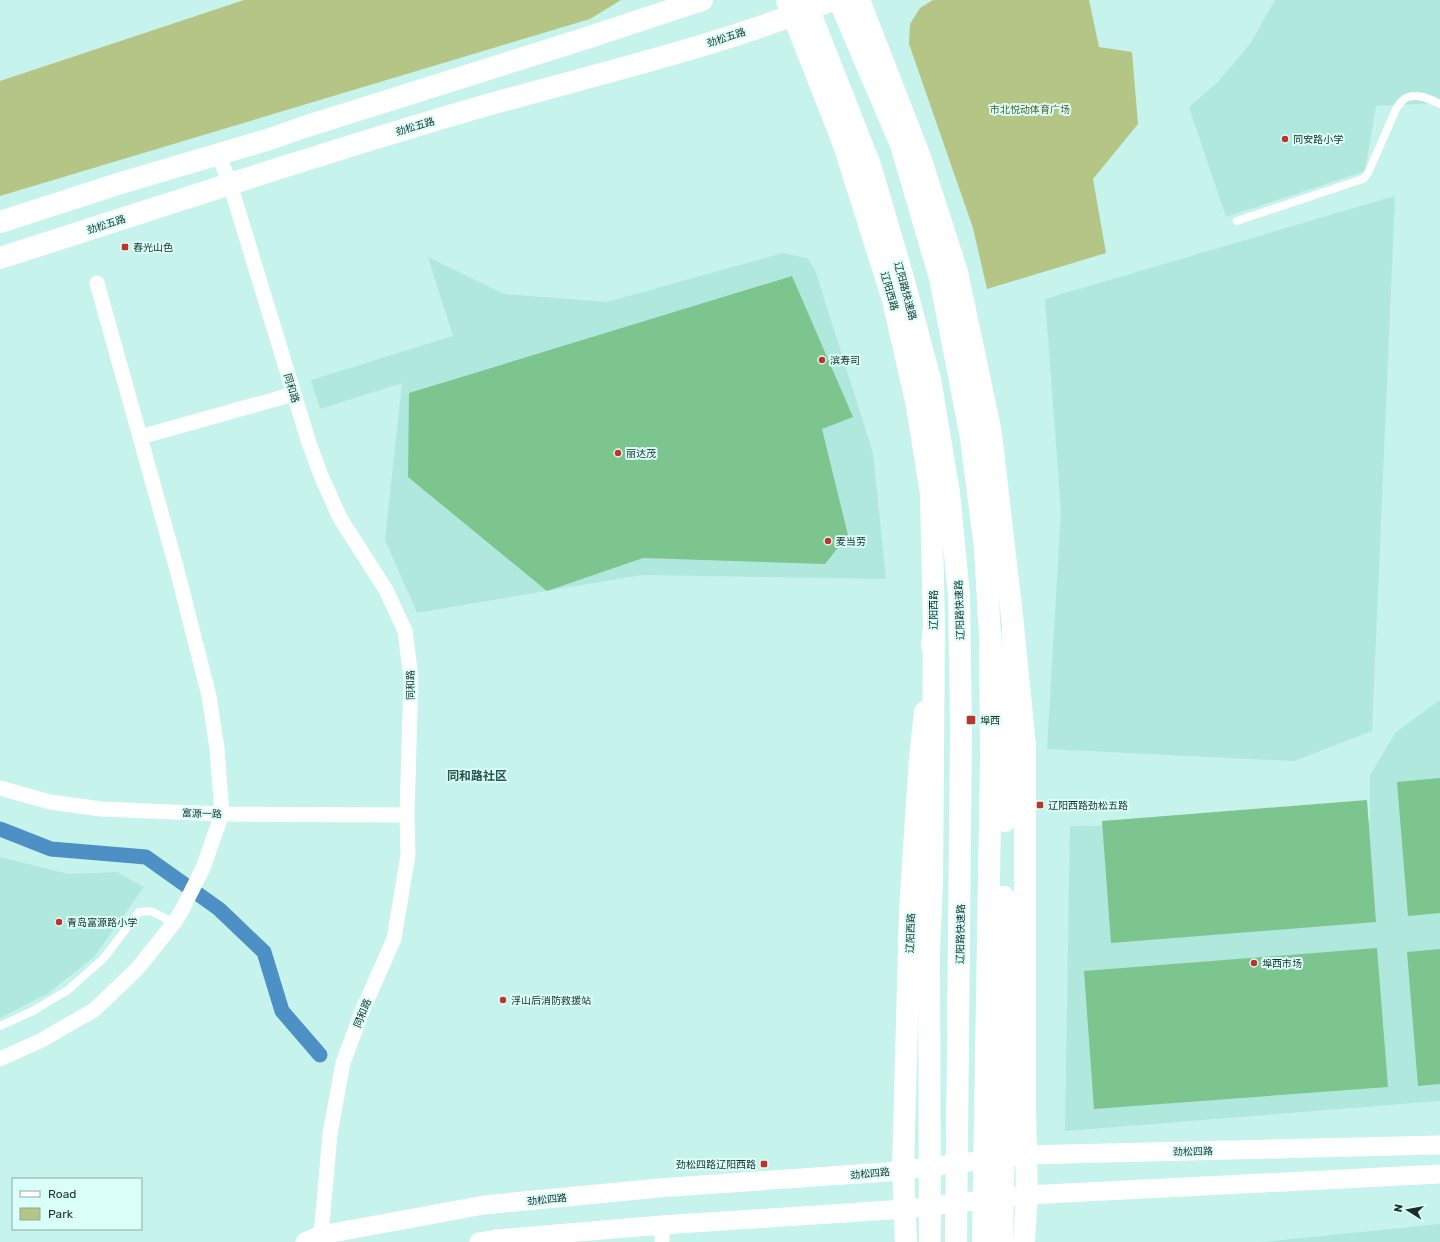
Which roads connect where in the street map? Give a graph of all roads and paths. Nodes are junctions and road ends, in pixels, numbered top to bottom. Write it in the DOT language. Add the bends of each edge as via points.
graph roads {
  1 [pos="702,0"];
  2 [pos="832,0"];
  3 [pos="840,0"];
  4 [pos="859,0"];
  5 [pos="795,5"];
  6 [pos="1440,104"];
  7 [pos="218,154"];
  8 [pos="230,184"];
  9 [pos="1237,221"];
  10 [pos="0,222"];
  11 [pos="0,258"];
  12 [pos="97,283"];
  13 [pos="294,394"];
  14 [pos="140,437"];
  15 [pos="1013,625"];
  16 [pos="934,627"];
  17 [pos="0,788"];
  18 [pos="222,814"];
  19 [pos="407,815"];
  20 [pos="174,923"];
  21 [pos="0,1026"];
  22 [pos="0,1059"];
  23 [pos="1440,1145"];
  24 [pos="1026,1155"];
  25 [pos="903,1170"];
  26 [pos="1440,1174"];
  27 [pos="1027,1195"];
  28 [pos="906,1209"];
  29 [pos="662,1233"];
  30 [pos="316,1240"];
  31 [pos="479,1242"];
  32 [pos="906,1242"];
  33 [pos="930,1242"];
  34 [pos="956,1242"];
  35 [pos="983,1242"];
  36 [pos="1002,1242"];
  37 [pos="1024,1242"];
  1 -- 7 [label="main road"];
  2 -- 5 [label="main road, 劲松五路"];
  3 -- 35 [label="main road" via="901,145 940,278 971,438 986,548 991,757"];
  4 -- 15 [label="main road" via="920,156 957,272 991,433"];
  5 -- 8 [label="main road, 劲松五路" via="692,48 417,125"];
  5 -- 16 [label="main road, 辽阳西路" via="843,142 893,300 916,398 931,494"];
  5 -- 34 [label="main road, 辽阳路快速路" via="870,165 930,379 949,492 959,596 962,731"];
  6 -- 9 [label="lane" via="1417,96 1404,99 1397,107 1363,179"];
  7 -- 8 [label="street, 同和路"];
  7 -- 10 [label="main road"];
  8 -- 11 [label="main road, 劲松五路"];
  8 -- 13 [label="street, 同和路"];
  12 -- 14 [label="street"];
  13 -- 14 [label="street"];
  13 -- 19 [label="street, 同和路" via="309,443 340,518 386,590 405,631 411,678"];
  14 -- 18 [label="street" via="209,696 217,748"];
  15 -- 24 [label="main road" via="1025,745"];
  15 -- 36 [label="main road" via="1003,853 1005,1080"];
  16 -- 25 [label="main road, 辽阳西路" via="920,757 910,910"];
  16 -- 33 [label="main road" via="929,953"];
  17 -- 18 [label="street, 富源一路" via="50,802 101,809"];
  18 -- 19 [label="street, 富源一路"];
  18 -- 20 [label="street" via="203,868"];
  19 -- 30 [label="street, 同和路" via="408,856 394,939 343,1062 330,1134"];
  20 -- 21 [label="lane" via="151,912 139,912 104,958 68,990 33,1011"];
  20 -- 22 [label="street" via="137,969 94,1010 40,1041"];
  23 -- 24 [label="street, 劲松四路"];
  24 -- 25 [label="street, 劲松四路"];
  24 -- 27 [label="main road"];
  25 -- 28 [label="main road, 辽阳西路"];
  25 -- 30 [label="street, 劲松四路" via="659,1188 484,1206"];
  26 -- 27 [label="street"];
  27 -- 28 [label="street"];
  27 -- 37 [label="main road"];
  28 -- 29 [label="street"];
  28 -- 32 [label="main road, 辽阳西路"];
  29 -- 31 [label="street"];
}
